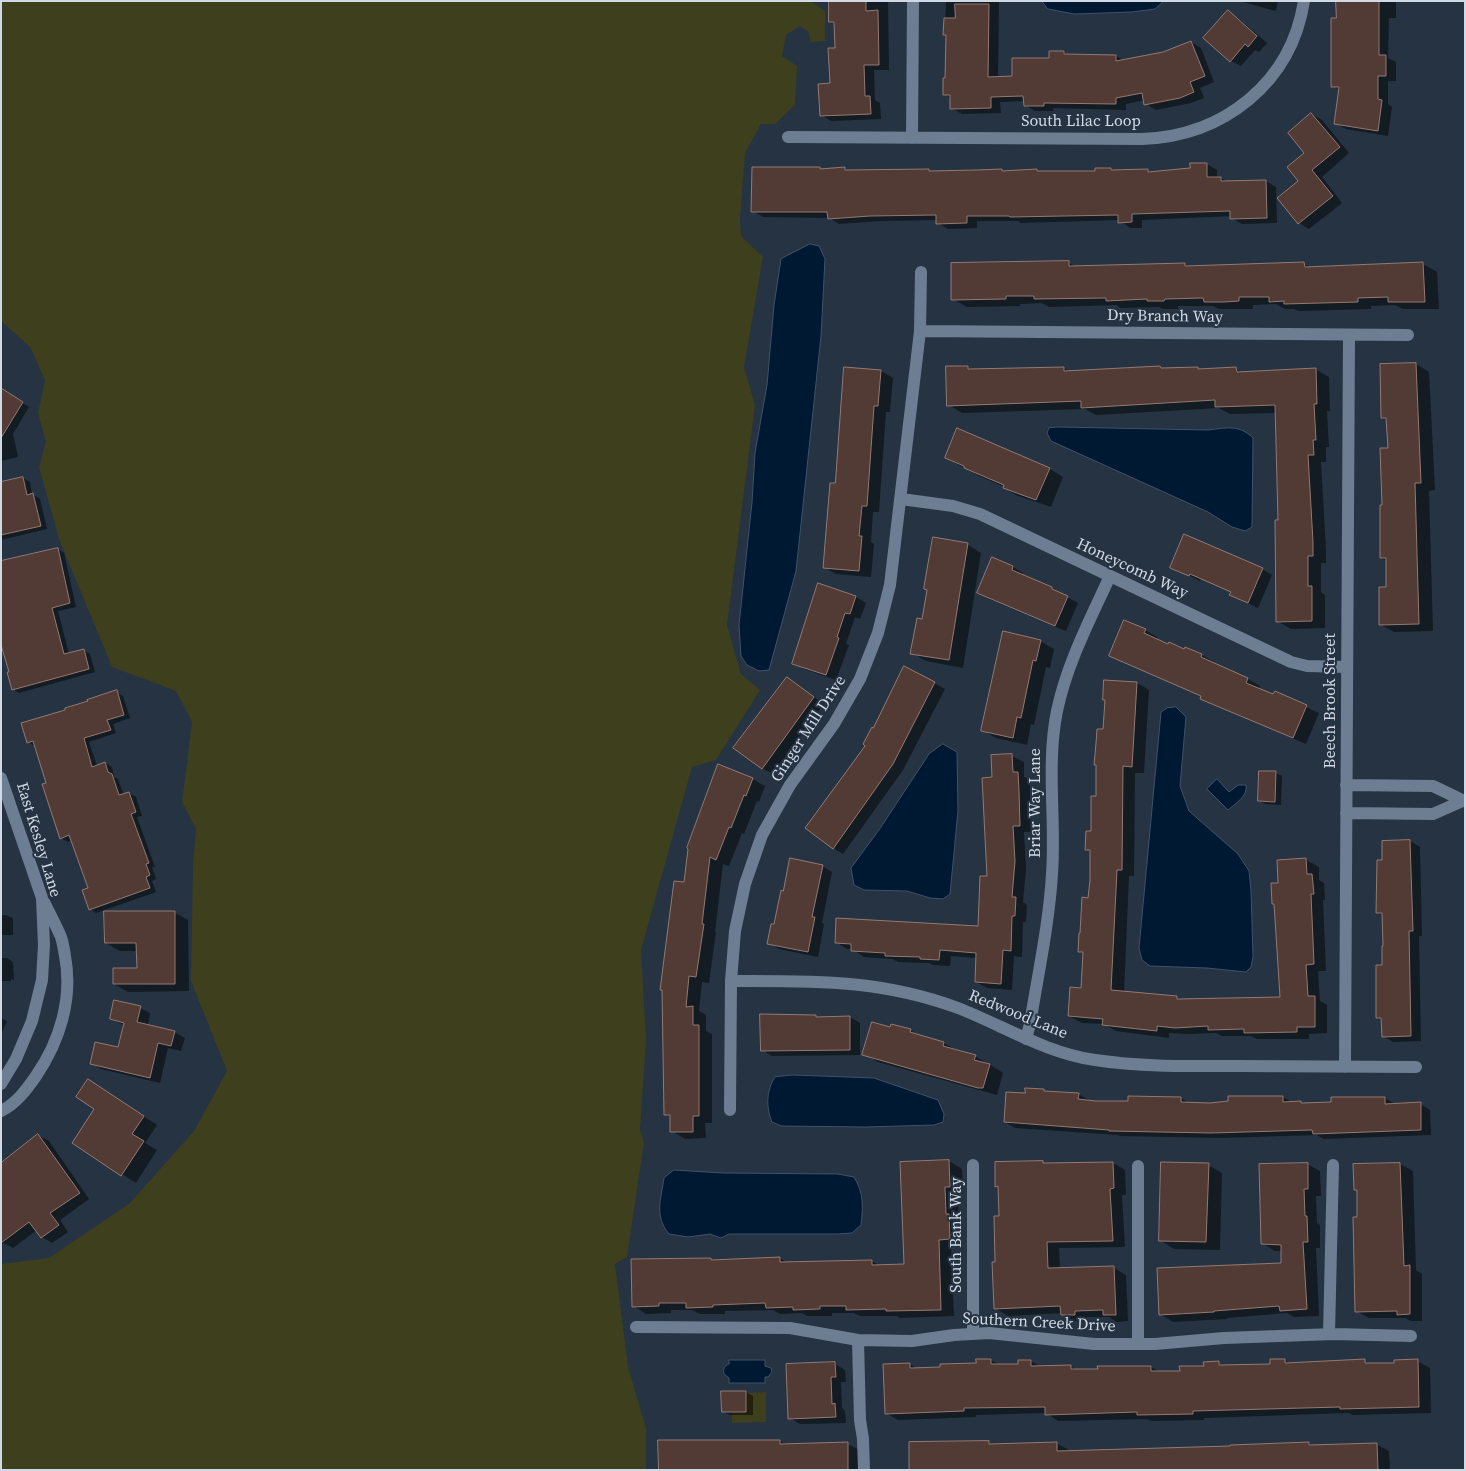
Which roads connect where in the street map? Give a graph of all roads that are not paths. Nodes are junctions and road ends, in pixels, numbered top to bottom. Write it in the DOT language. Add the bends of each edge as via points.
graph roads {
  1 [pos="913,1"];
  2 [pos="1304,1"];
  3 [pos="788,137"];
  4 [pos="912,138"];
  5 [pos="921,272"];
  6 [pos="920,331"];
  7 [pos="1349,335"];
  8 [pos="1408,335"];
  9 [pos="901,499"];
  10 [pos="1110,576"];
  11 [pos="1347,667"];
  12 [pos="1,778"];
  13 [pos="1346,785"];
  14 [pos="1464,800"];
  15 [pos="1346,813"];
  16 [pos="42,898"];
  17 [pos="731,981"];
  18 [pos="1026,1039"];
  19 [pos="1345,1066"];
  20 [pos="1416,1067"];
  21 [pos="1,1084"];
  22 [pos="730,1110"];
  23 [pos="1,1111"];
  24 [pos="973,1165"];
  25 [pos="1333,1165"];
  26 [pos="1138,1166"];
  27 [pos="636,1327"];
  28 [pos="973,1334"];
  29 [pos="1329,1334"];
  30 [pos="1411,1336"];
  31 [pos="858,1340"];
  32 [pos="1138,1344"];
  33 [pos="864,1470"];
  1 -- 4 [label="street"];
  2 -- 4 [label="street, South Lilac Loop" via="1294,39 1267,82 1228,115 1205,127 1150,138"];
  3 -- 4 [label="street, South Lilac Loop"];
  5 -- 6 [label="street, Ginger Mill Drive"];
  6 -- 7 [label="street, Dry Branch Way"];
  6 -- 9 [label="street, Ginger Mill Drive"];
  7 -- 8 [label="street, Dry Branch Way"];
  7 -- 11 [label="street, Beech Brook Street"];
  9 -- 10 [label="street, Honeycomb Way" via="953,506 980,514"];
  9 -- 17 [label="street, Ginger Mill Drive" via="890,585 878,633 860,680 834,724 790,785 762,835 745,884 735,931"];
  10 -- 11 [label="street, Honeycomb Way" via="1291,662 1307,666"];
  10 -- 18 [label="street, Briar Way Lane" via="1066,675 1057,712 1051,756 1052,873"];
  11 -- 13 [label="street, Beech Brook Street"];
  12 -- 16 [label="street, East Kesley Lane"];
  13 -- 14 [label="street" via="1433,786"];
  13 -- 15 [label="street, Beech Brook Street"];
  14 -- 15 [label="street" via="1433,814"];
  15 -- 19 [label="street, Beech Brook Street"];
  16 -- 21 [label="street, East Kesley Lane" via="42,980 32,1021"];
  16 -- 23 [label="street" via="62,938 68,987 64,1012 53,1047 42,1068 20,1096"];
  17 -- 18 [label="street, Redwood Lane" via="823,981 906,992 958,1008"];
  17 -- 22 [label="street, Ginger Mill Drive"];
  18 -- 19 [label="street, Redwood Lane" via="1094,1060 1168,1066"];
  19 -- 20 [label="street, Redwood Lane"];
  24 -- 28 [label="street, South Bank Way"];
  25 -- 29 [label="street"];
  26 -- 32 [label="street"];
  27 -- 31 [label="street, Southern Creek Drive" via="790,1328"];
  28 -- 31 [label="street, Southern Creek Drive" via="912,1341"];
  28 -- 32 [label="street, Southern Creek Drive" via="1094,1344"];
  29 -- 30 [label="street, Southern Creek Drive"];
  29 -- 32 [label="street, Southern Creek Drive"];
  31 -- 33 [label="street"];
}
